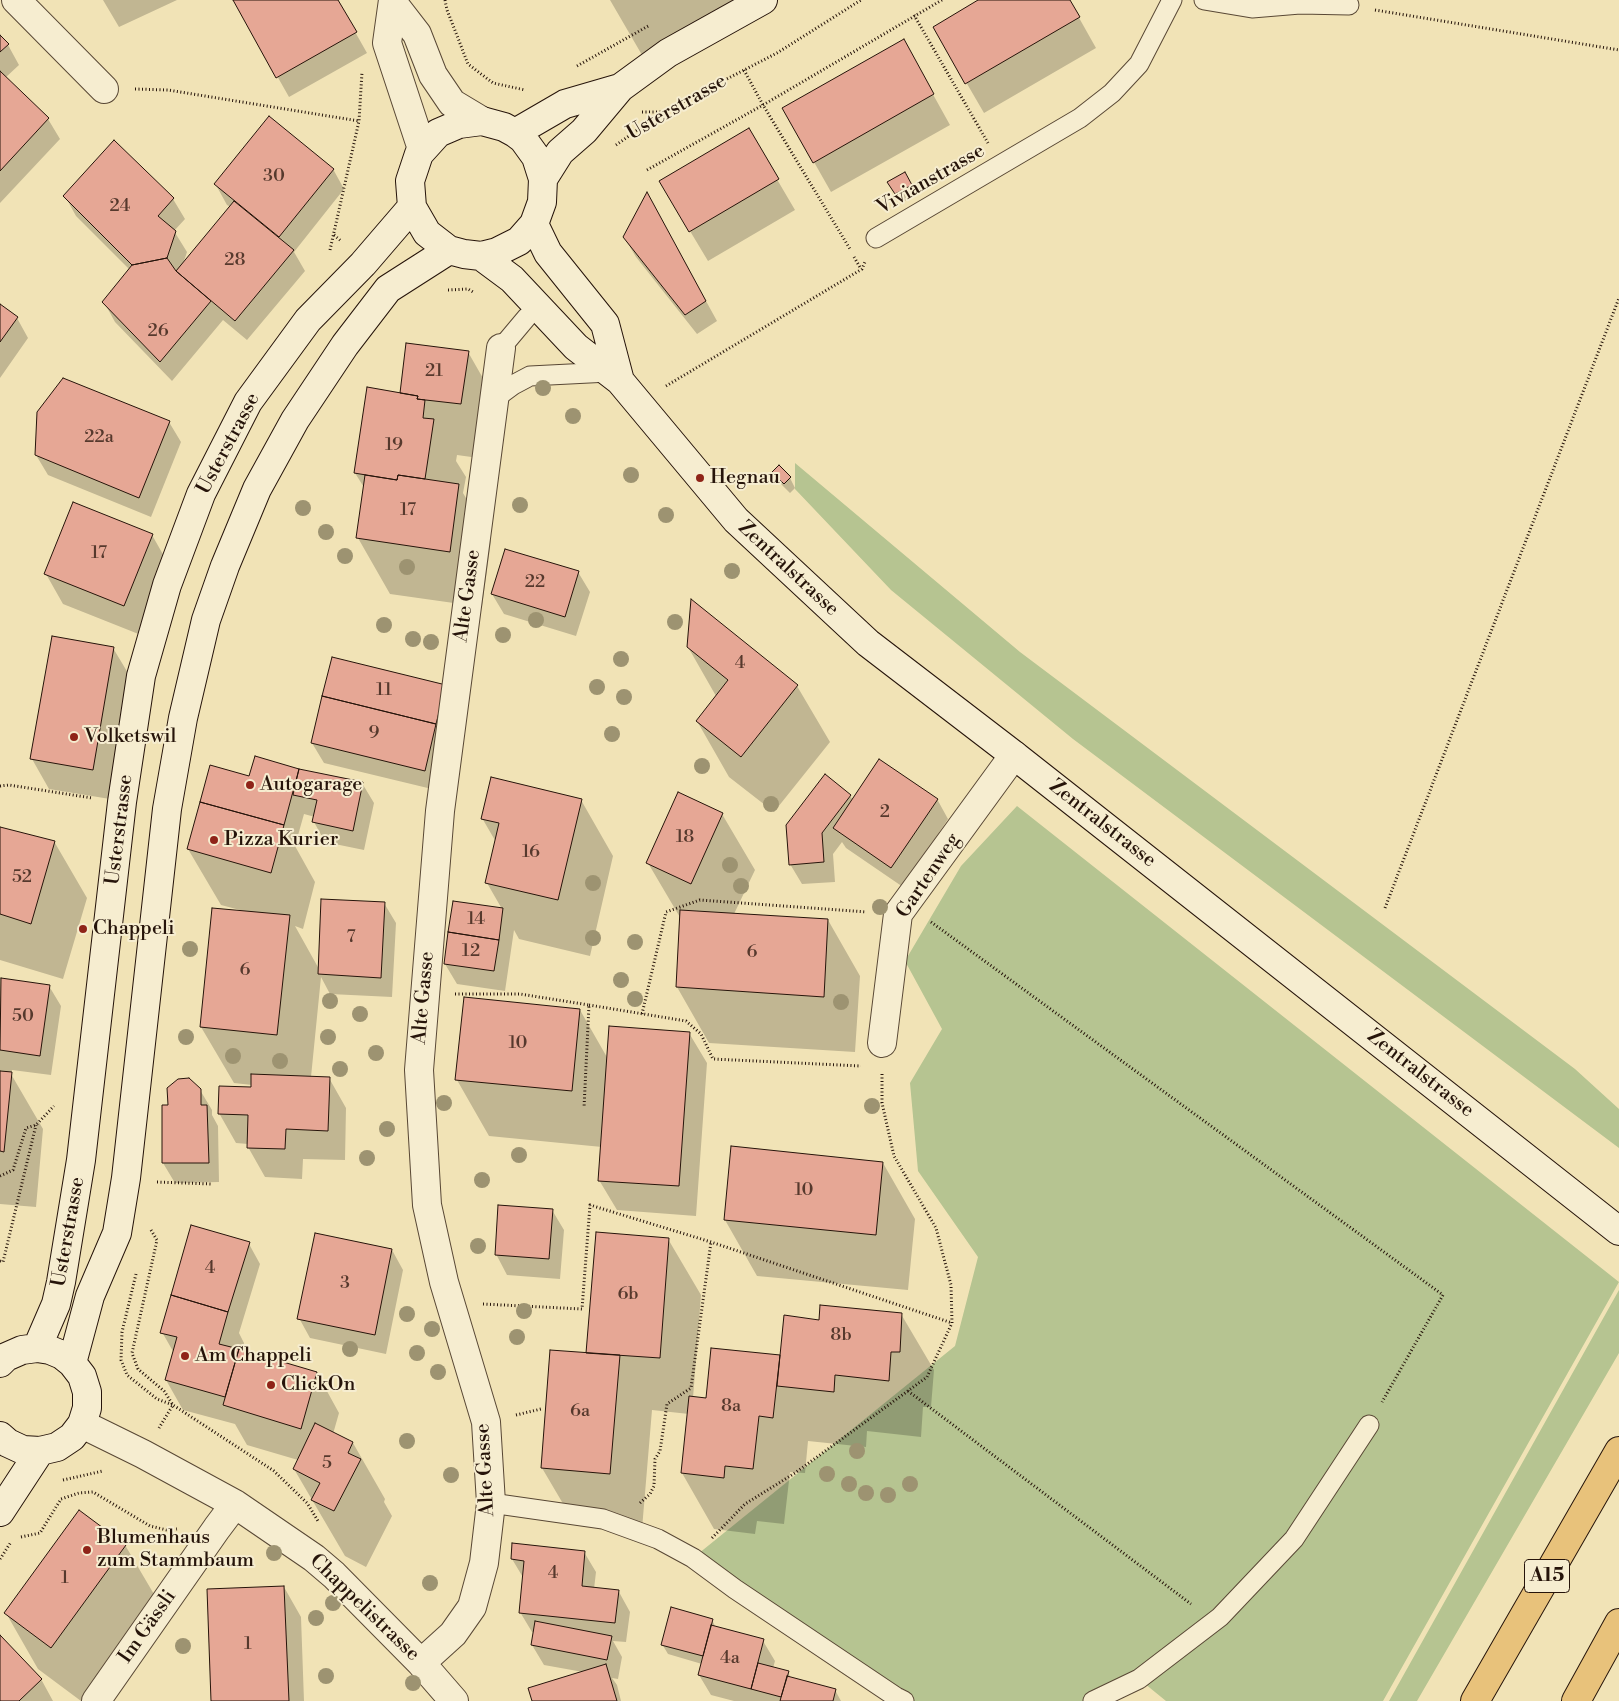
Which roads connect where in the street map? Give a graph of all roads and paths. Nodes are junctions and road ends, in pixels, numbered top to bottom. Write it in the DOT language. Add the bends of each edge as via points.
graph roads {
  1 [pos="16,0"];
  2 [pos="445,0"];
  3 [pos="763,0"];
  4 [pos="861,0"];
  5 [pos="942,0"];
  6 [pos="1172,0"];
  7 [pos="1204,0"];
  8 [pos="393,2"];
  9 [pos="1349,6"];
  10 [pos="914,15"];
  11 [pos="652,23"];
  12 [pos="1619,50"];
  13 [pos="572,68"];
  14 [pos="744,70"];
  15 [pos="104,88"];
  16 [pos="620,88"];
  17 [pos="529,91"];
  18 [pos="362,99"];
  19 [pos="763,105"];
  20 [pos="359,121"];
  21 [pos="482,121"];
  22 [pos="515,133"];
  23 [pos="422,149"];
  24 [pos="610,149"];
  25 [pos="1001,165"];
  26 [pos="648,170"];
  27 [pos="543,179"];
  28 [pos="412,207"];
  29 [pos="534,224"];
  30 [pos="876,238"];
  31 [pos="449,250"];
  32 [pos="330,251"];
  33 [pos="481,256"];
  34 [pos="862,269"];
  35 [pos="444,290"];
  36 [pos="481,295"];
  37 [pos="1619,298"];
  38 [pos="527,317"];
  39 [pos="501,348"];
  40 [pos="614,376"];
  41 [pos="494,398"];
  42 [pos="638,403"];
  43 [pos="1014,755"];
  44 [pos="0,786"];
  45 [pos="122,802"];
  46 [pos="1385,908"];
  47 [pos="902,909"];
  48 [pos="425,994"];
  49 [pos="589,1005"];
  50 [pos="642,1014"];
  51 [pos="882,1055"];
  52 [pos="58,1102"];
  53 [pos="584,1108"];
  54 [pos="36,1125"];
  55 [pos="0,1176"];
  56 [pos="187,1183"];
  57 [pos="212,1184"];
  58 [pos="148,1225"];
  59 [pos="1619,1230"];
  60 [pos="711,1242"];
  61 [pos="0,1260"];
  62 [pos="450,1302"];
  63 [pos="952,1323"];
  64 [pos="15,1351"];
  65 [pos="122,1360"];
  66 [pos="72,1362"];
  67 [pos="908,1391"];
  68 [pos="173,1405"];
  69 [pos="82,1424"];
  70 [pos="1369,1425"];
  71 [pos="0,1436"];
  72 [pos="40,1451"];
  73 [pos="1619,1451"];
  74 [pos="104,1471"];
  75 [pos="58,1482"];
  76 [pos="491,1503"];
  77 [pos="235,1504"];
  78 [pos="0,1512"];
  79 [pos="624,1526"];
  80 [pos="217,1528"];
  81 [pos="0,1558"];
  82 [pos="314,1558"];
  83 [pos="693,1558"];
  84 [pos="1214,1622"];
  85 [pos="1619,1623"];
  86 [pos="421,1663"];
  87 [pos="96,1701"];
  88 [pos="454,1701"];
  89 [pos="904,1701"];
  90 [pos="1093,1701"];
  91 [pos="1476,1701"];
  92 [pos="1576,1701"];
  1 -- 15 [label="main road"];
  2 -- 17 [label="path" via="468,64 493,83"];
  3 -- 16 [label="main road, Usterstrasse" via="668,53"];
  4 -- 14 [label="path, Usterstrasse"];
  5 -- 10 [label="path"];
  6 -- 25 [label="lane, Vivianstrasse" via="1139,64 1112,94 1080,118"];
  7 -- 9 [label="lane" via="1252,8 1300,4"];
  8 -- 21 [label="main road" via="417,34 433,76 452,103"];
  8 -- 23 [label="main road" via="388,43"];
  9 -- 12 [label="path"];
  10 -- 19 [label="path"];
  10 -- 25 [label="path"];
  11 -- 13 [label="path"];
  14 -- 19 [label="path"];
  14 -- 24 [label="path, Usterstrasse" via="663,112"];
  15 -- 20 [label="path" via="168,90"];
  16 -- 22 [label="main road, Usterstrasse" via="565,104"];
  16 -- 27 [label="main road, Usterstrasse" via="584,131 560,152"];
  18 -- 20 [label="path"];
  19 -- 26 [label="path"];
  19 -- 34 [label="path"];
  20 -- 32 [label="path"];
  21 -- 22 [label="main road, Usterstrasse"];
  21 -- 23 [label="main road, Usterstrasse" via="459,124 438,133"];
  22 -- 27 [label="main road, Usterstrasse" via="536,157"];
  23 -- 28 [label="main road, Usterstrasse" via="410,181"];
  25 -- 30 [label="lane, Vivianstrasse"];
  27 -- 29 [label="main road, Usterstrasse" via="542,202"];
  28 -- 31 [label="main road, Usterstrasse" via="427,233"];
  28 -- 45 [label="main road, Usterstrasse" via="363,264 308,320 248,402 201,494 167,585 141,676"];
  29 -- 33 [label="main road, Usterstrasse" via="518,241"];
  29 -- 40 [label="main road, Zentralstrasse" via="548,253 605,324"];
  30 -- 34 [label="path, Vivianstrasse"];
  31 -- 33 [label="main road, Usterstrasse"];
  31 -- 66 [label="main road, Usterstrasse" via="388,289 345,345 295,420 256,489 206,620 183,718 167,809 117,1233 90,1296"];
  33 -- 40 [label="main road, Zentralstrasse" via="512,279 576,347"];
  34 -- 42 [label="path"];
  35 -- 36 [label="path" via="468,290"];
  37 -- 46 [label="path"];
  38 -- 39 [label="lane, Alte Gasse"];
  39 -- 41 [label="main road, Alte Gasse"];
  40 -- 41 [label="lane" via="530,376"];
  40 -- 42 [label="main road, Zentralstrasse"];
  41 -- 48 [label="main road, Alte Gasse" via="440,810"];
  42 -- 43 [label="main road, Zentralstrasse" via="736,520 868,643"];
  43 -- 47 [label="main road, Gartenweg"];
  43 -- 59 [label="main road, Zentralstrasse"];
  44 -- 45 [label="path"];
  45 -- 64 [label="main road, Usterstrasse" via="81,1160 56,1304"];
  47 -- 50 [label="path" via="700,900 666,912"];
  47 -- 51 [label="main road, Gartenweg"];
  47 -- 70 [label="path" via="1443,1295"];
  48 -- 49 [label="path" via="520,994"];
  48 -- 62 [label="main road, Alte Gasse" via="419,1070 427,1205"];
  49 -- 50 [label="path"];
  49 -- 53 [label="path"];
  50 -- 51 [label="path" via="686,1021 701,1034 713,1059"];
  51 -- 63 [label="path" via="882,1103 894,1156 936,1228 951,1285"];
  52 -- 54 [label="path"];
  54 -- 55 [label="path" via="26,1128 13,1170"];
  54 -- 61 [label="path" via="3,1262"];
  56 -- 57 [label="path"];
  58 -- 68 [label="path" via="157,1240 132,1353 138,1369 164,1391"];
  60 -- 62 [label="path" via="590,1205 582,1308"];
  60 -- 63 [label="path"];
  60 -- 79 [label="path" via="691,1388 667,1404 660,1451 655,1459 654,1486 632,1510"];
  62 -- 76 [label="main road, Alte Gasse" via="486,1422"];
  63 -- 67 [label="path" via="926,1377"];
  64 -- 66 [label="main road" via="56,1352"];
  65 -- 68 [label="path" via="128,1375 157,1399"];
  66 -- 69 [label="main road" via="82,1376 87,1392"];
  67 -- 83 [label="path" via="795,1473 745,1504"];
  67 -- 84 [label="path"];
  68 -- 82 [label="path" via="274,1471 307,1503 330,1542"];
  69 -- 72 [label="main road" via="72,1437 57,1447"];
  69 -- 77 [label="main road, Chappelistrasse"];
  70 -- 84 [label="lane" via="1294,1538"];
  71 -- 72 [label="main road" via="23,1450"];
  72 -- 78 [label="main road"];
  73 -- 91 [label="highway, A15"];
  74 -- 75 [label="path"];
  76 -- 79 [label="lane" via="603,1519"];
  76 -- 86 [label="main road, Alte Gasse" via="484,1563 472,1607 453,1634"];
  77 -- 80 [label="main road, Im Gässli"];
  77 -- 82 [label="main road, Chappelistrasse"];
  79 -- 83 [label="lane" via="658,1539"];
  80 -- 81 [label="path" via="166,1530 150,1526 93,1492 79,1493 61,1499 40,1533 13,1539"];
  80 -- 87 [label="main road, Im Gässli"];
  82 -- 86 [label="main road, Chappelistrasse"];
  83 -- 89 [label="lane"];
  84 -- 90 [label="lane" via="1139,1679"];
  85 -- 92 [label="highway"];
  86 -- 88 [label="main road, Chappelistrasse"];
}
